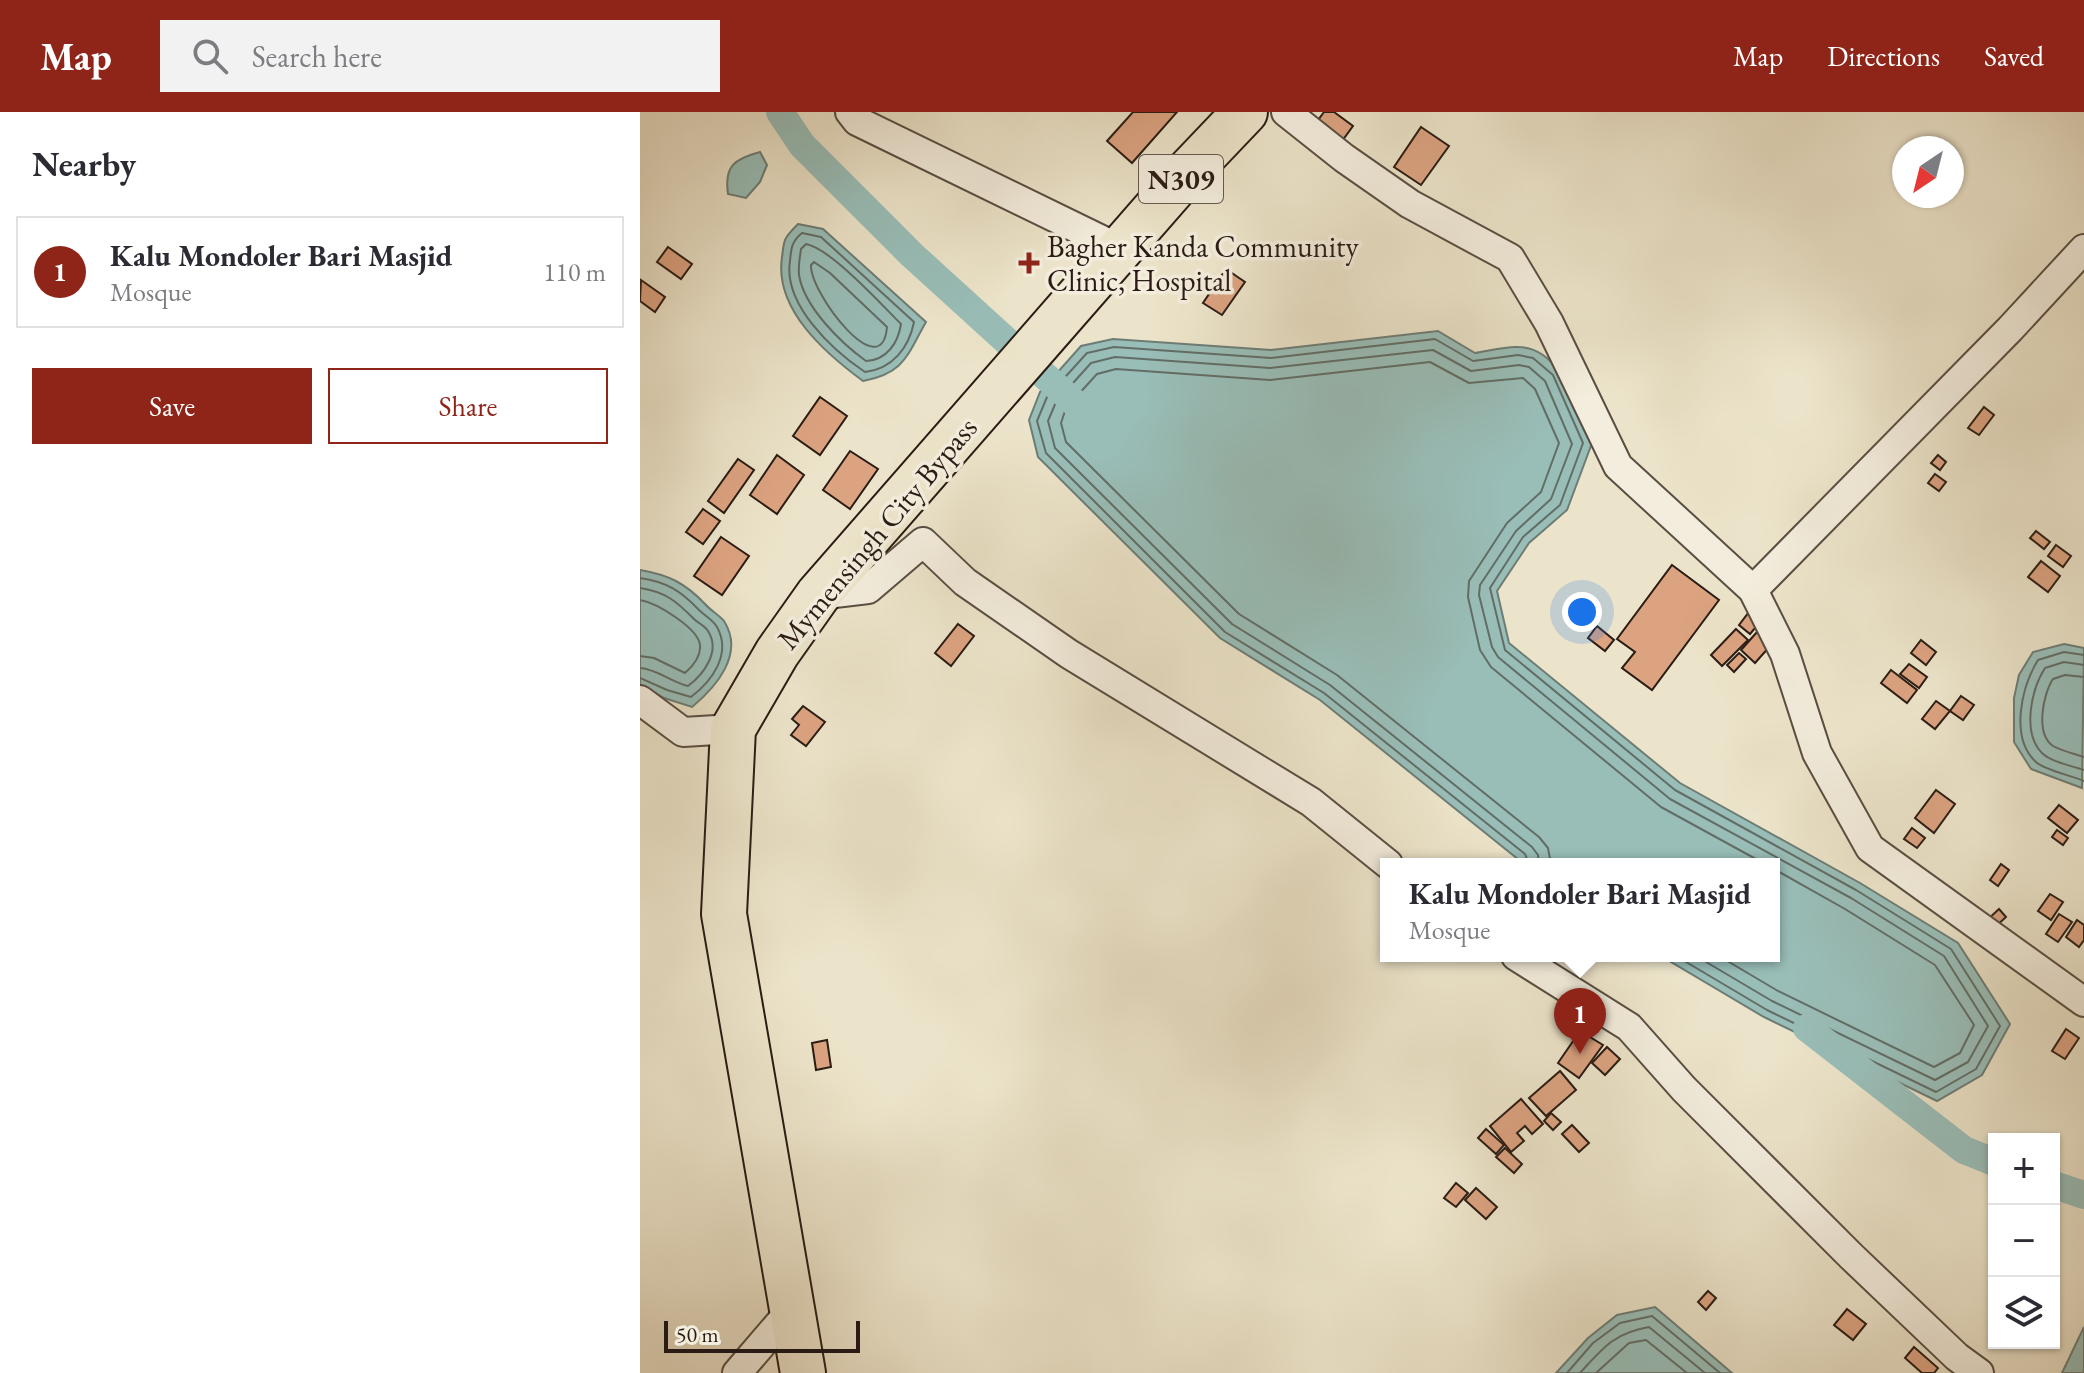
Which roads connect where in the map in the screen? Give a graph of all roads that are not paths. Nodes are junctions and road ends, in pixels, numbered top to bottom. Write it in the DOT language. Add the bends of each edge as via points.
graph roads {
  1 [pos="850,112"];
  2 [pos="1245,112"];
  3 [pos="1286,112"];
  4 [pos="1120,249"];
  5 [pos="2084,249"];
  6 [pos="1753,590"];
  7 [pos="818,595"];
  8 [pos="640,700"];
  9 [pos="733,729"];
  10 [pos="1381,858"];
  11 [pos="1526,962"];
  12 [pos="2084,1002"];
  13 [pos="792,1309"];
  14 [pos="737,1373"];
  15 [pos="803,1373"];
  16 [pos="1979,1373"];
  1 -- 4 [label="street" via="857,121"];
  2 -- 4 [label="highway, Mymensingh City Bypass / N309"];
  3 -- 6 [label="street" via="1410,204 1510,258 1549,323 1618,466"];
  4 -- 7 [label="highway, Mymensingh City Bypass"];
  5 -- 6 [label="street"];
  6 -- 12 [label="street" via="1785,654 1817,753 1870,848"];
  7 -- 9 [label="highway, Mymensingh City Bypass"];
  7 -- 10 [label="street" via="868,589 923,542 965,582 1069,654 1311,802"];
  8 -- 9 [label="street" via="683,732"];
  9 -- 13 [label="highway, Mymensingh City Bypass" via="724,914"];
  11 -- 16 [label="street" via="1629,1027 1840,1245"];
  13 -- 14 [label="street"];
  13 -- 15 [label="highway, Mymensingh City Bypass"];
}
